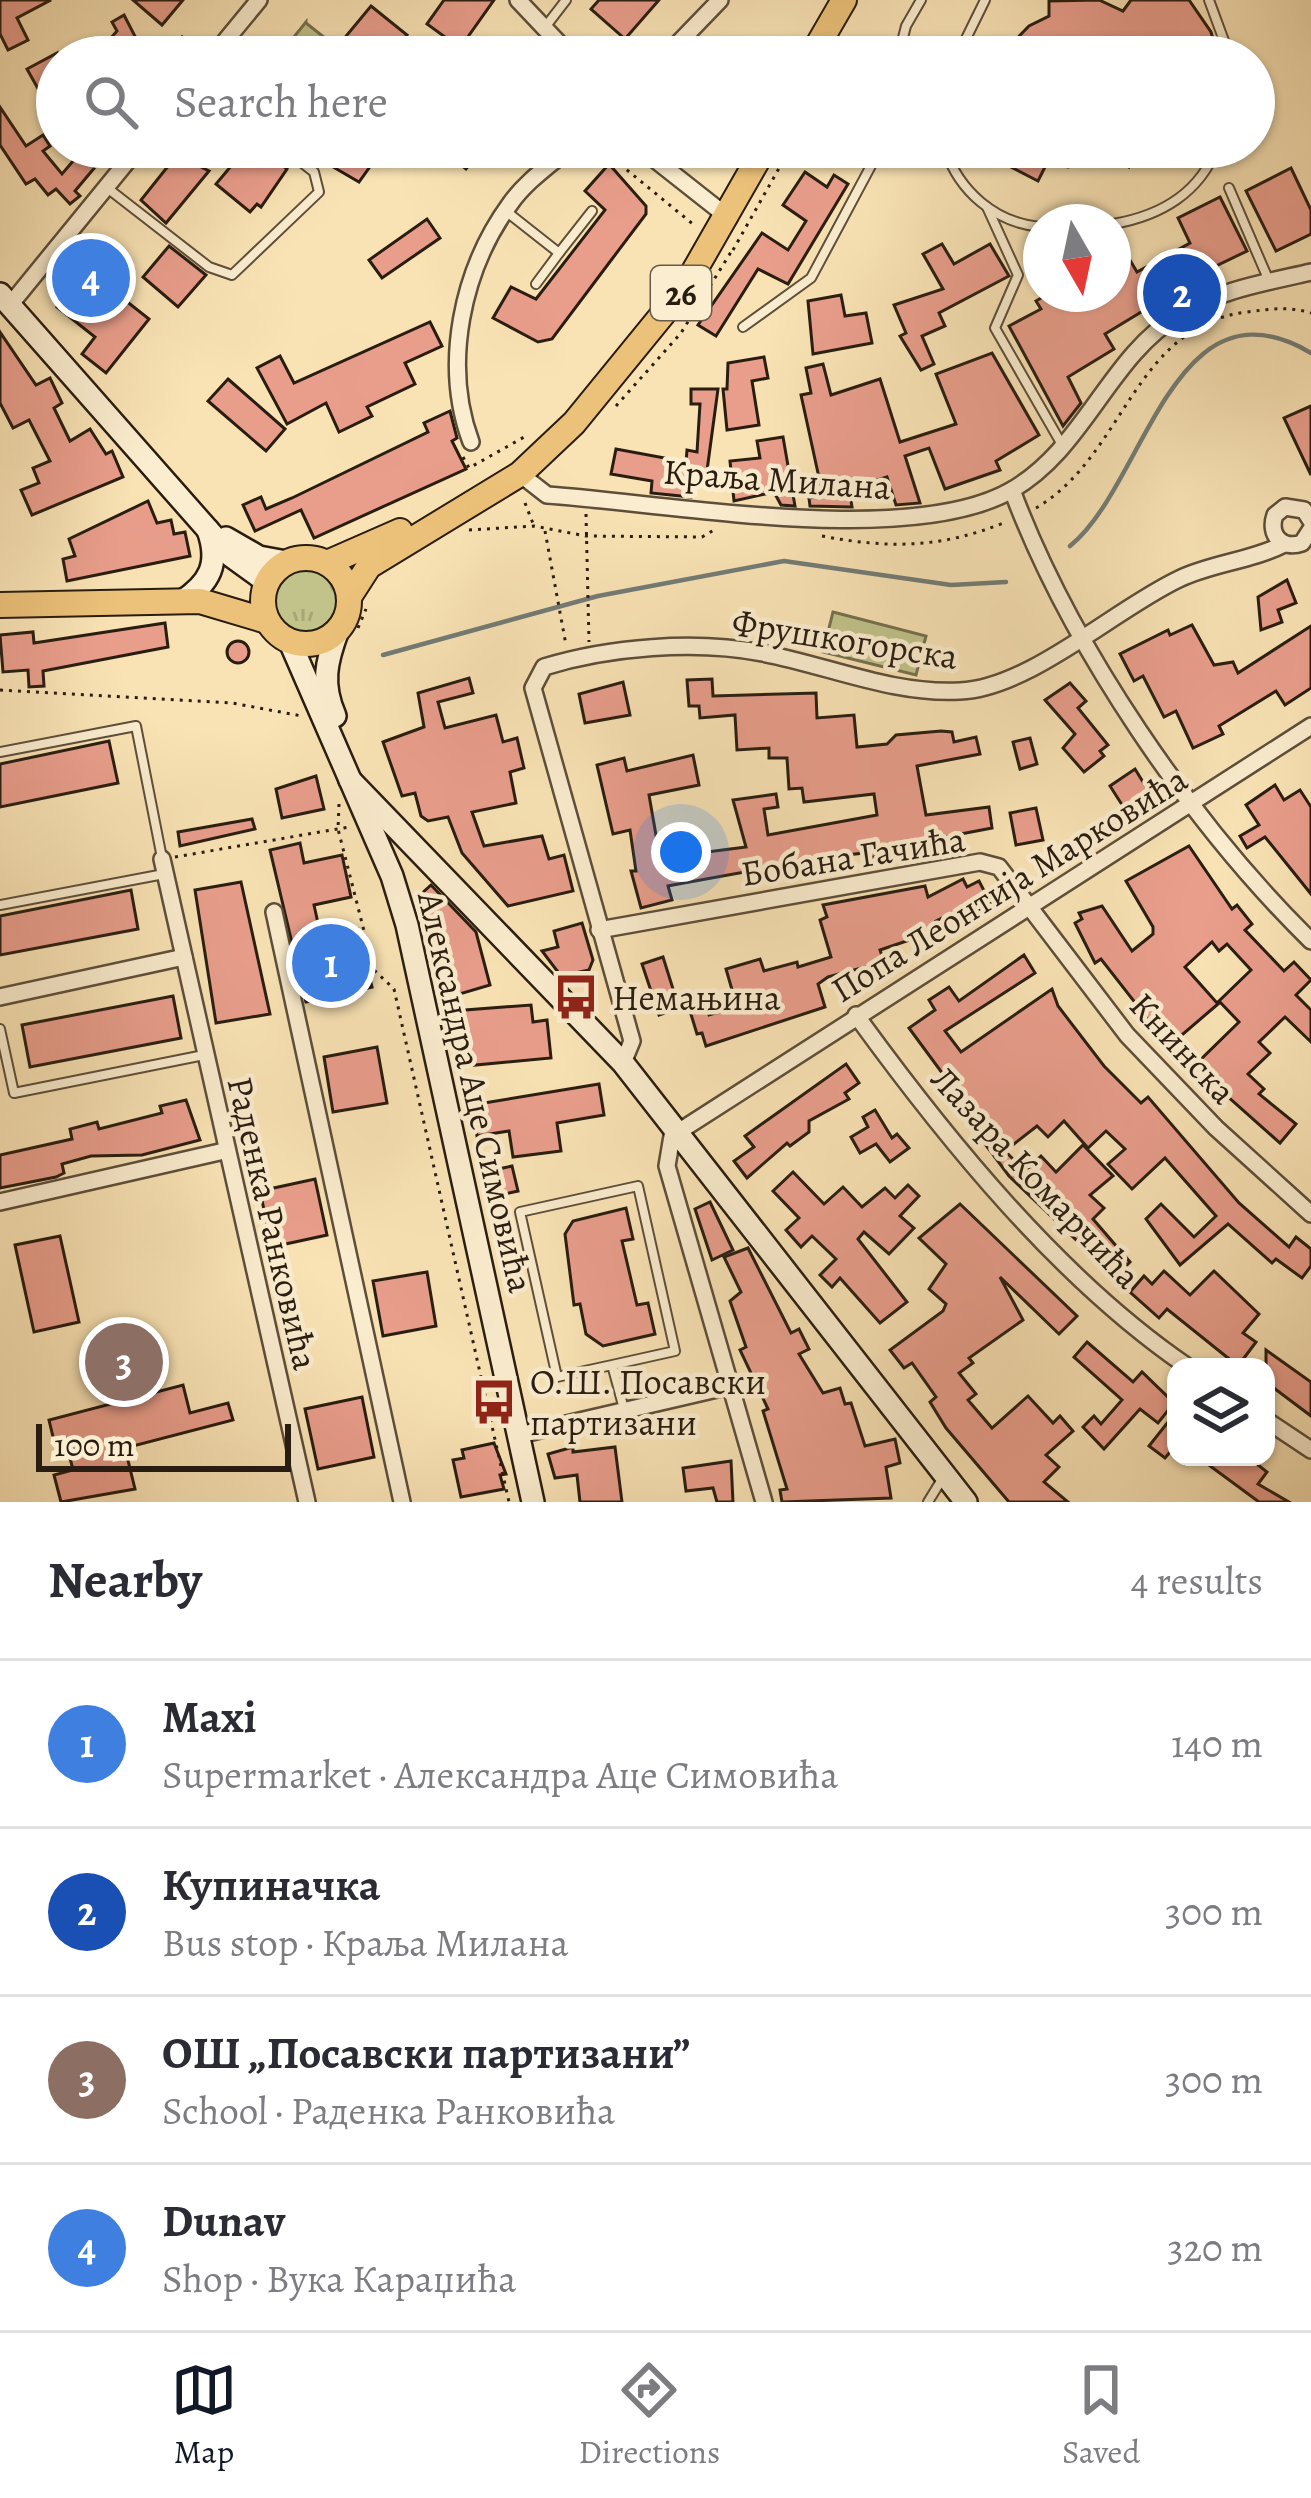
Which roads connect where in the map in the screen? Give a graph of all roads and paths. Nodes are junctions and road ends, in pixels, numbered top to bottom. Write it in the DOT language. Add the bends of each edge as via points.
graph roads {
  1 [pos="259,0"];
  2 [pos="518,0"];
  3 [pos="566,0"];
  4 [pos="720,0"];
  5 [pos="844,0"];
  6 [pos="921,0"];
  7 [pos="985,0"];
  8 [pos="1209,0"];
  9 [pos="545,28"];
  10 [pos="229,36"];
  11 [pos="552,36"];
  12 [pos="685,36"];
  13 [pos="823,36"];
  14 [pos="903,36"];
  15 [pos="967,36"];
  16 [pos="1222,36"];
  17 [pos="122,168"];
  18 [pos="309,168"];
  19 [pos="550,168"];
  20 [pos="665,168"];
  21 [pos="754,168"];
  22 [pos="778,168"];
  23 [pos="870,168"];
  24 [pos="954,168"];
  25 [pos="1206,168"];
  26 [pos="106,187"];
  27 [pos="1229,188"];
  28 [pos="987,207"];
  29 [pos="506,211"];
  30 [pos="592,211"];
  31 [pos="729,218"];
  32 [pos="1131,218"];
  33 [pos="1023,220"];
  34 [pos="732,252"];
  35 [pos="559,253"];
  36 [pos="1311,272"];
  37 [pos="1270,282"];
  38 [pos="536,284"];
  39 [pos="5,300"];
  40 [pos="743,327"];
  41 [pos="471,442"];
  42 [pos="1064,448"];
  43 [pos="542,455"];
  44 [pos="526,481"];
  45 [pos="1012,490"];
  46 [pos="586,497"];
  47 [pos="480,500"];
  48 [pos="203,519"];
  49 [pos="1311,525"];
  50 [pos="534,526"];
  51 [pos="545,529"];
  52 [pos="1284,544"];
  53 [pos="286,562"];
  54 [pos="327,563"];
  55 [pos="266,584"];
  56 [pos="349,597"];
  57 [pos="190,602"];
  58 [pos="0,605"];
  59 [pos="267,621"];
  60 [pos="338,630"];
  61 [pos="1079,637"];
  62 [pos="290,641"];
  63 [pos="587,656"];
  64 [pos="569,659"];
  65 [pos="0,690"];
  66 [pos="325,725"];
  67 [pos="1311,726"];
  68 [pos="0,752"];
  69 [pos="345,788"];
  70 [pos="1194,804"];
  71 [pos="372,813"];
  72 [pos="338,829"];
  73 [pos="419,847"];
  74 [pos="163,866"];
  75 [pos="396,887"];
  76 [pos="0,905"];
  77 [pos="1028,905"];
  78 [pos="274,912"];
  79 [pos="599,930"];
  80 [pos="1311,941"];
  81 [pos="184,957"];
  82 [pos="0,997"];
  83 [pos="856,1015"];
  84 [pos="0,1028"];
  85 [pos="204,1055"];
  86 [pos="623,1063"];
  87 [pos="677,1130"];
  88 [pos="224,1151"];
  89 [pos="0,1202"];
  90 [pos="1311,1214"];
  91 [pos="1177,1358"];
  92 [pos="612,1365"];
  93 [pos="730,1386"];
  94 [pos="624,1410"];
  95 [pos="1275,1426"];
  96 [pos="519,1435"];
  97 [pos="1311,1450"];
  98 [pos="945,1475"];
  99 [pos="307,1502"];
  100 [pos="402,1502"];
  101 [pos="509,1502"];
  102 [pos="533,1502"];
  103 [pos="764,1502"];
  104 [pos="928,1502"];
  105 [pos="966,1502"];
  1 -- 10 [label="street"];
  2 -- 9 [label="street"];
  3 -- 9 [label="lane"];
  4 -- 12 [label="street"];
  5 -- 13 [label="main road"];
  6 -- 14 [label="lane"];
  7 -- 15 [label="lane"];
  8 -- 16 [label="lane"];
  9 -- 11 [label="street"];
  17 -- 26 [label="street"];
  18 -- 26 [label="lane" via="319,193 235,274 216,272"];
  19 -- 29 [label="street"];
  20 -- 31 [label="street"];
  21 -- 31 [label="main road, 26"];
  22 -- 34 [label="path"];
  23 -- 40 [label="lane" via="811,278"];
  24 -- 28 [label="lane"];
  25 -- 32 [label="lane" via="1171,205"];
  26 -- 39 [label="street"];
  27 -- 37 [label="lane"];
  28 -- 33 [label="lane"];
  28 -- 42 [label="lane" via="1018,275 995,328"];
  29 -- 35 [label="lane"];
  29 -- 41 [label="street" via="473,281 458,338 457,382"];
  30 -- 35 [label="lane"];
  31 -- 43 [label="main road, 26" via="655,328"];
  35 -- 38 [label="lane"];
  36 -- 37 [label="street, Краља Милана"];
  37 -- 42 [label="street, Краља Милана" via="1202,303 1161,328"];
  39 -- 48 [label="street"];
  41 -- 43 [label="path" via="458,446 470,468 524,434"];
  42 -- 45 [label="street, Краља Милана"];
  43 -- 44 [label="main road, 26"];
  44 -- 46 [label="street, Краља Милана" via="547,495"];
  44 -- 47 [label="main road, 26"];
  44 -- 50 [label="path"];
  45 -- 46 [label="street, Краља Милана" via="964,507 870,520"];
  45 -- 61 [label="street"];
  46 -- 63 [label="path"];
  47 -- 54 [label="main road, 26"];
  47 -- 56 [label="main road, 26" via="369,566"];
  48 -- 53 [label="street" via="242,548"];
  48 -- 55 [label="street"];
  48 -- 57 [label="street" via="214,564"];
  49 -- 52 [label="street" via="1302,542"];
  49 -- 52 [label="street" via="1299,507 1280,510 1272,528"];
  51 -- 64 [label="path"];
  52 -- 61 [label="street, Фрушкогорска" via="1185,576"];
  53 -- 54 [label="main road, 26"];
  53 -- 55 [label="main road"];
  54 -- 56 [label="main road"];
  55 -- 57 [label="main road"];
  55 -- 59 [label="main road"];
  56 -- 60 [label="main road, 26"];
  57 -- 58 [label="main road"];
  57 -- 59 [label="main road"];
  59 -- 62 [label="main road"];
  60 -- 62 [label="main road" via="310,644"];
  60 -- 71 [label="street, Александра Аце Симовића" via="325,690"];
  61 -- 63 [label="street, Фрушкогорска" via="963,692 714,647"];
  61 -- 70 [label="street"];
  62 -- 66 [label="street, Александра Аце Симовића"];
  63 -- 64 [label="street"];
  64 -- 79 [label="street" via="544,667 533,688"];
  65 -- 66 [label="path" via="232,703"];
  66 -- 69 [label="street, Александра Аце Симовића"];
  67 -- 70 [label="street, Попа Леонтија Марковића"];
  68 -- 74 [label="lane, Раденка Ранковића" via="136,725"];
  69 -- 71 [label="street, Александра Аце Симовића"];
  69 -- 72 [label="path"];
  70 -- 77 [label="street, Попа Леонтија Марковића"];
  70 -- 80 [label="street"];
  71 -- 72 [label="path"];
  71 -- 73 [label="street"];
  71 -- 75 [label="street, Александра Аце Симовића"];
  72 -- 74 [label="path"];
  72 -- 101 [label="path" via="374,970 394,989"];
  73 -- 75 [label="street"];
  73 -- 86 [label="street"];
  74 -- 76 [label="lane"];
  74 -- 81 [label="street, Раденка Ранковића"];
  75 -- 96 [label="street, Александра Аце Симовића"];
  77 -- 79 [label="street, Бобана Гачића" via="1010,878 980,862"];
  77 -- 83 [label="street, Попа Леонтија Марковића"];
  77 -- 90 [label="street, Книнска" via="1164,1075"];
  78 -- 100 [label="street"];
  79 -- 86 [label="street" via="632,1041"];
  81 -- 82 [label="street"];
  81 -- 85 [label="street, Раденка Ранковића"];
  83 -- 87 [label="street, Попа Леонтија Марковића"];
  83 -- 91 [label="street, Лазара Комарчића" via="977,1168 1082,1277"];
  84 -- 85 [label="lane" via="14,1093"];
  85 -- 88 [label="street, Раденка Ранковића"];
  86 -- 87 [label="street"];
  87 -- 93 [label="street" via="667,1166"];
  87 -- 98 [label="street"];
  88 -- 89 [label="street"];
  88 -- 99 [label="street, Раденка Ранковића"];
  92 -- 92 [label="lane" via="557,1377 520,1212 638,1186 675,1351"];
  92 -- 94 [label="lane"];
  93 -- 94 [label="street"];
  93 -- 103 [label="street"];
  94 -- 96 [label="street"];
  95 -- 97 [label="street"];
  96 -- 102 [label="street, Александра Аце Симовића"];
  98 -- 104 [label="lane"];
  98 -- 105 [label="street"];
}
